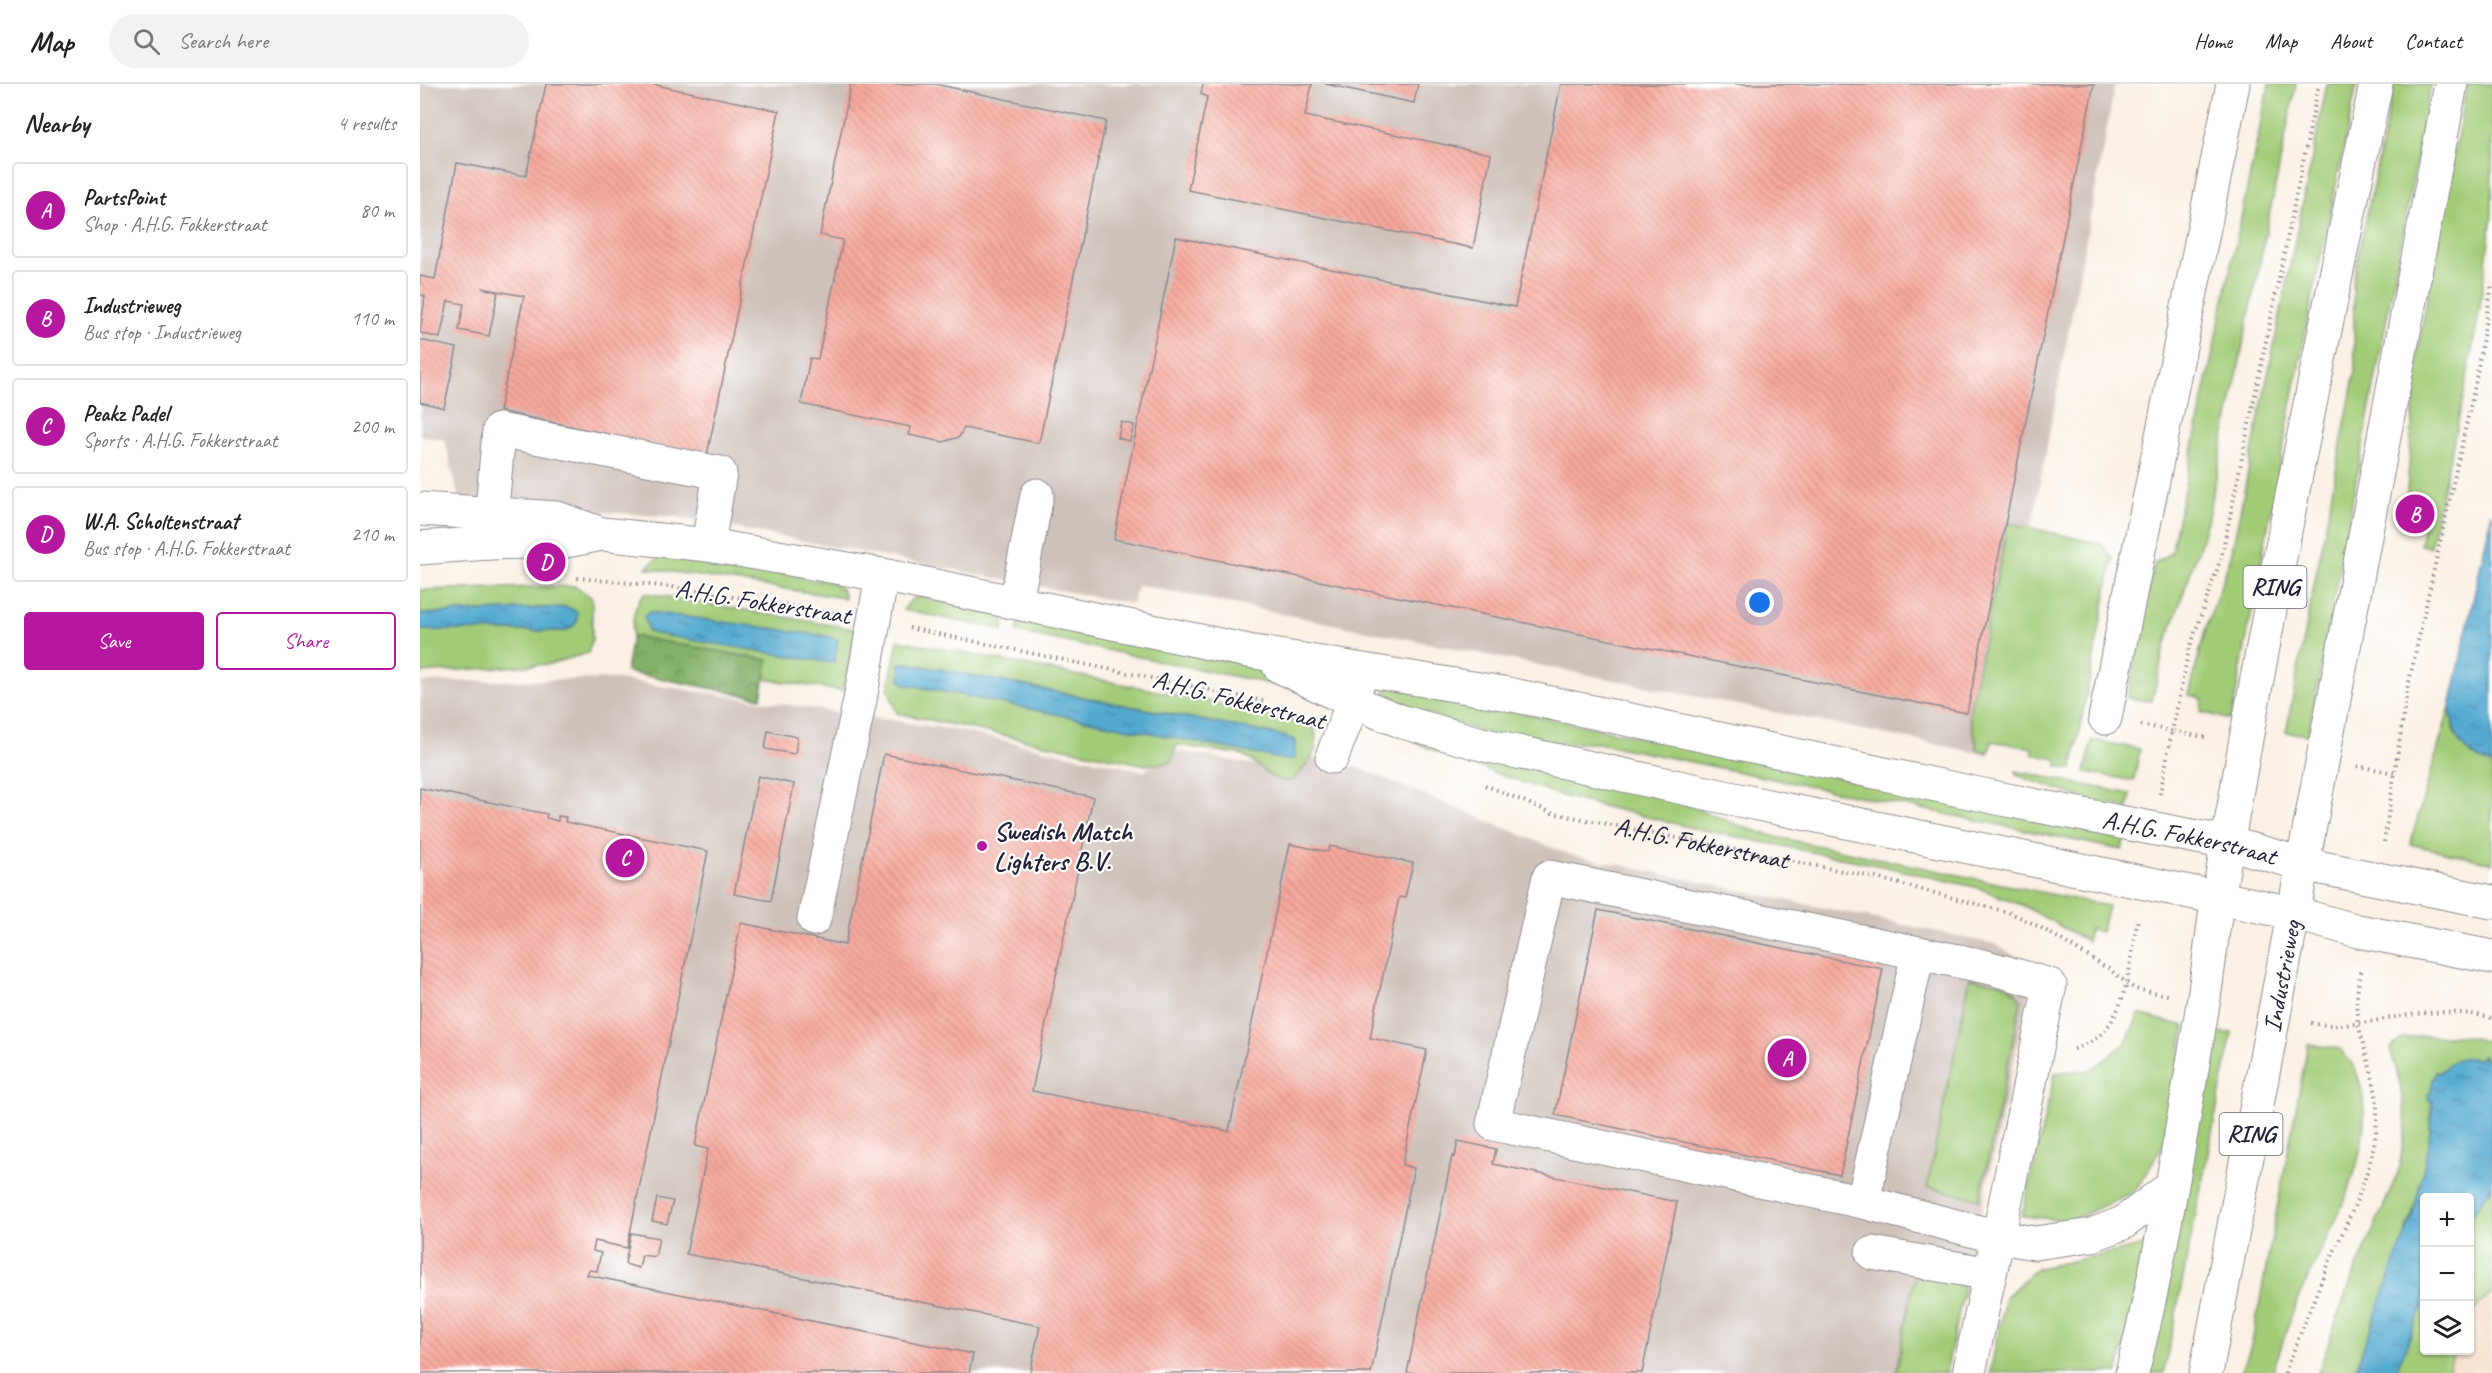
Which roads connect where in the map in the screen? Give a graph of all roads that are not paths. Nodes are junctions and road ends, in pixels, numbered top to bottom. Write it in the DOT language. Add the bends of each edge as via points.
graph roads {
  1 [pos="2233,84"];
  2 [pos="2376,84"];
  3 [pos="2451,84"];
  4 [pos="1036,495"];
  5 [pos="420,509"];
  6 [pos="490,528"];
  7 [pos="708,545"];
  8 [pos="420,548"];
  9 [pos="882,575"];
  10 [pos="1016,602"];
  11 [pos="1248,651"];
  12 [pos="1361,668"];
  13 [pos="1353,702"];
  14 [pos="2105,718"];
  15 [pos="1332,757"];
  16 [pos="2228,843"];
  17 [pos="2302,864"];
  18 [pos="2218,897"];
  19 [pos="2492,902"];
  20 [pos="2293,913"];
  21 [pos="814,919"];
  22 [pos="1918,953"];
  23 [pos="2492,957"];
  24 [pos="2171,1187"];
  25 [pos="1863,1202"];
  26 [pos="1998,1237"];
  27 [pos="1872,1253"];
  28 [pos="1990,1274"];
  29 [pos="1969,1373"];
  30 [pos="2132,1373"];
  31 [pos="2206,1373"];
  1 -- 14 [label="street"];
  2 -- 16 [label="street, RING" via="2299,461"];
  3 -- 17 [label="street, Industrieweg / RING"];
  4 -- 10 [label="street"];
  5 -- 6 [label="street, A.H.G. Fokkerstraat"];
  6 -- 7 [label="street, A.H.G. Fokkerstraat" via="557,518 602,534"];
  6 -- 7 [label="street" via="499,430 720,473"];
  6 -- 8 [label="street, A.H.G. Fokkerstraat"];
  7 -- 9 [label="street, A.H.G. Fokkerstraat"];
  9 -- 10 [label="street, A.H.G. Fokkerstraat"];
  9 -- 21 [label="street"];
  10 -- 11 [label="street, A.H.G. Fokkerstraat"];
  11 -- 12 [label="street, A.H.G. Fokkerstraat"];
  11 -- 13 [label="street, A.H.G. Fokkerstraat"];
  12 -- 13 [label="street"];
  12 -- 16 [label="street, A.H.G. Fokkerstraat" via="1503,693"];
  13 -- 15 [label="street"];
  13 -- 18 [label="street, A.H.G. Fokkerstraat" via="1403,722 1485,745"];
  16 -- 17 [label="street, A.H.G. Fokkerstraat"];
  16 -- 18 [label="street, RING"];
  17 -- 19 [label="street, A.H.G. Fokkerstraat"];
  17 -- 20 [label="street, Industrieweg / RING"];
  18 -- 20 [label="street, A.H.G. Fokkerstraat"];
  18 -- 24 [label="street, RING"];
  20 -- 23 [label="street, A.H.G. Fokkerstraat" via="2358,931"];
  20 -- 31 [label="street, Industrieweg / RING"];
  22 -- 25 [label="street"];
  22 -- 25 [label="street" via="1549,877 1493,1124"];
  22 -- 26 [label="street" via="2050,985"];
  24 -- 26 [label="street" via="2123,1223 2092,1235 2036,1243"];
  24 -- 30 [label="street, RING"];
  25 -- 26 [label="street"];
  26 -- 28 [label="street"];
  27 -- 28 [label="street"];
  28 -- 29 [label="street"];
}
